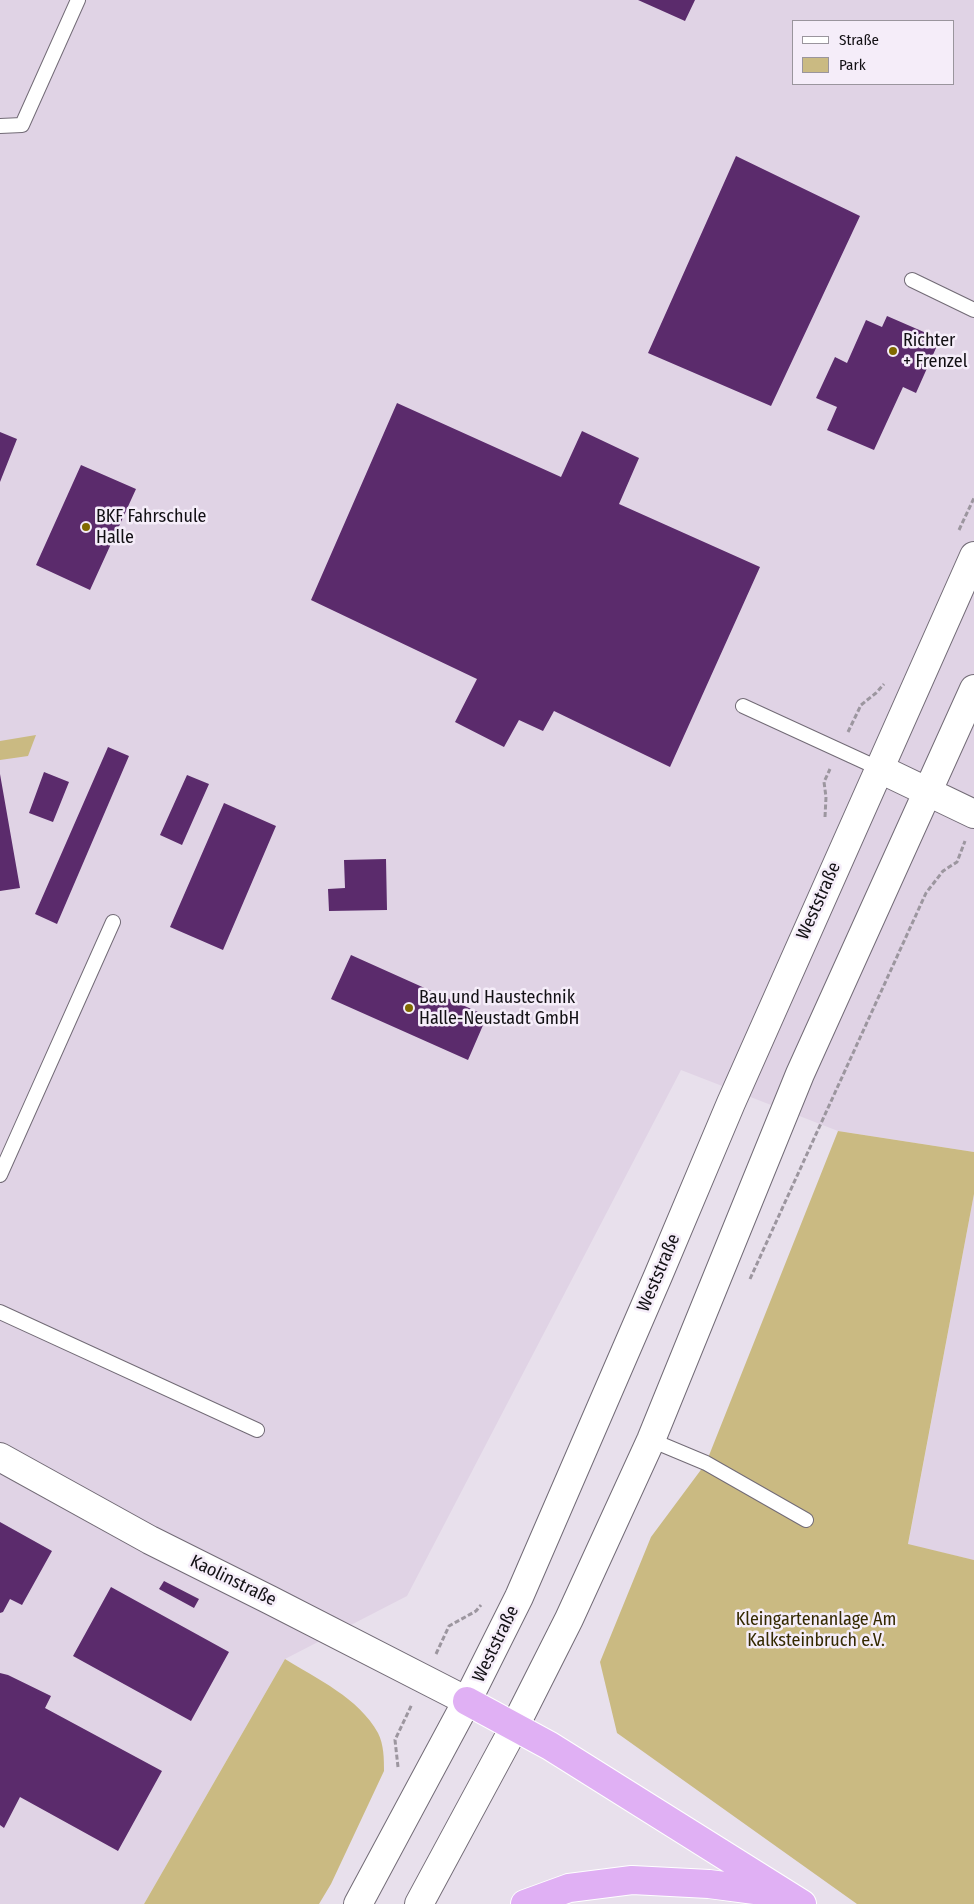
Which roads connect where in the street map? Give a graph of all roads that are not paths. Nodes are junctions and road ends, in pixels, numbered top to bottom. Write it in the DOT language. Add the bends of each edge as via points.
graph roads {
  1 [pos="78,0"];
  2 [pos="0,126"];
  3 [pos="912,280"];
  4 [pos="974,310"];
  5 [pos="974,556"];
  6 [pos="974,689"];
  7 [pos="743,706"];
  8 [pos="878,768"];
  9 [pos="928,792"];
  10 [pos="971,824"];
  11 [pos="113,922"];
  12 [pos="0,1176"];
  13 [pos="0,1312"];
  14 [pos="257,1430"];
  15 [pos="651,1440"];
  16 [pos="0,1457"];
  17 [pos="806,1520"];
  18 [pos="467,1701"];
  19 [pos="515,1726"];
  20 [pos="793,1899"];
  21 [pos="358,1904"];
  22 [pos="419,1904"];
  23 [pos="525,1904"];
  1 -- 2 [label="lane" via="22,125"];
  3 -- 4 [label="lane"];
  5 -- 8 [label="main road, Weststraße"];
  6 -- 9 [label="main road"];
  7 -- 8 [label="lane"];
  8 -- 9 [label="main road"];
  8 -- 18 [label="main road, Weststraße" via="519,1597"];
  9 -- 10 [label="main road"];
  9 -- 15 [label="main road" via="800,1074"];
  11 -- 12 [label="lane"];
  13 -- 14 [label="lane"];
  15 -- 17 [label="lane" via="706,1463"];
  15 -- 19 [label="main road" via="569,1619"];
  16 -- 18 [label="main road, Kaolinstraße" via="150,1540"];
  18 -- 19 [label="highway"];
  18 -- 21 [label="main road, Weststraße"];
  19 -- 20 [label="highway"];
  19 -- 22 [label="main road"];
  20 -- 23 [label="highway" via="709,1884 632,1880 568,1888"];
}
